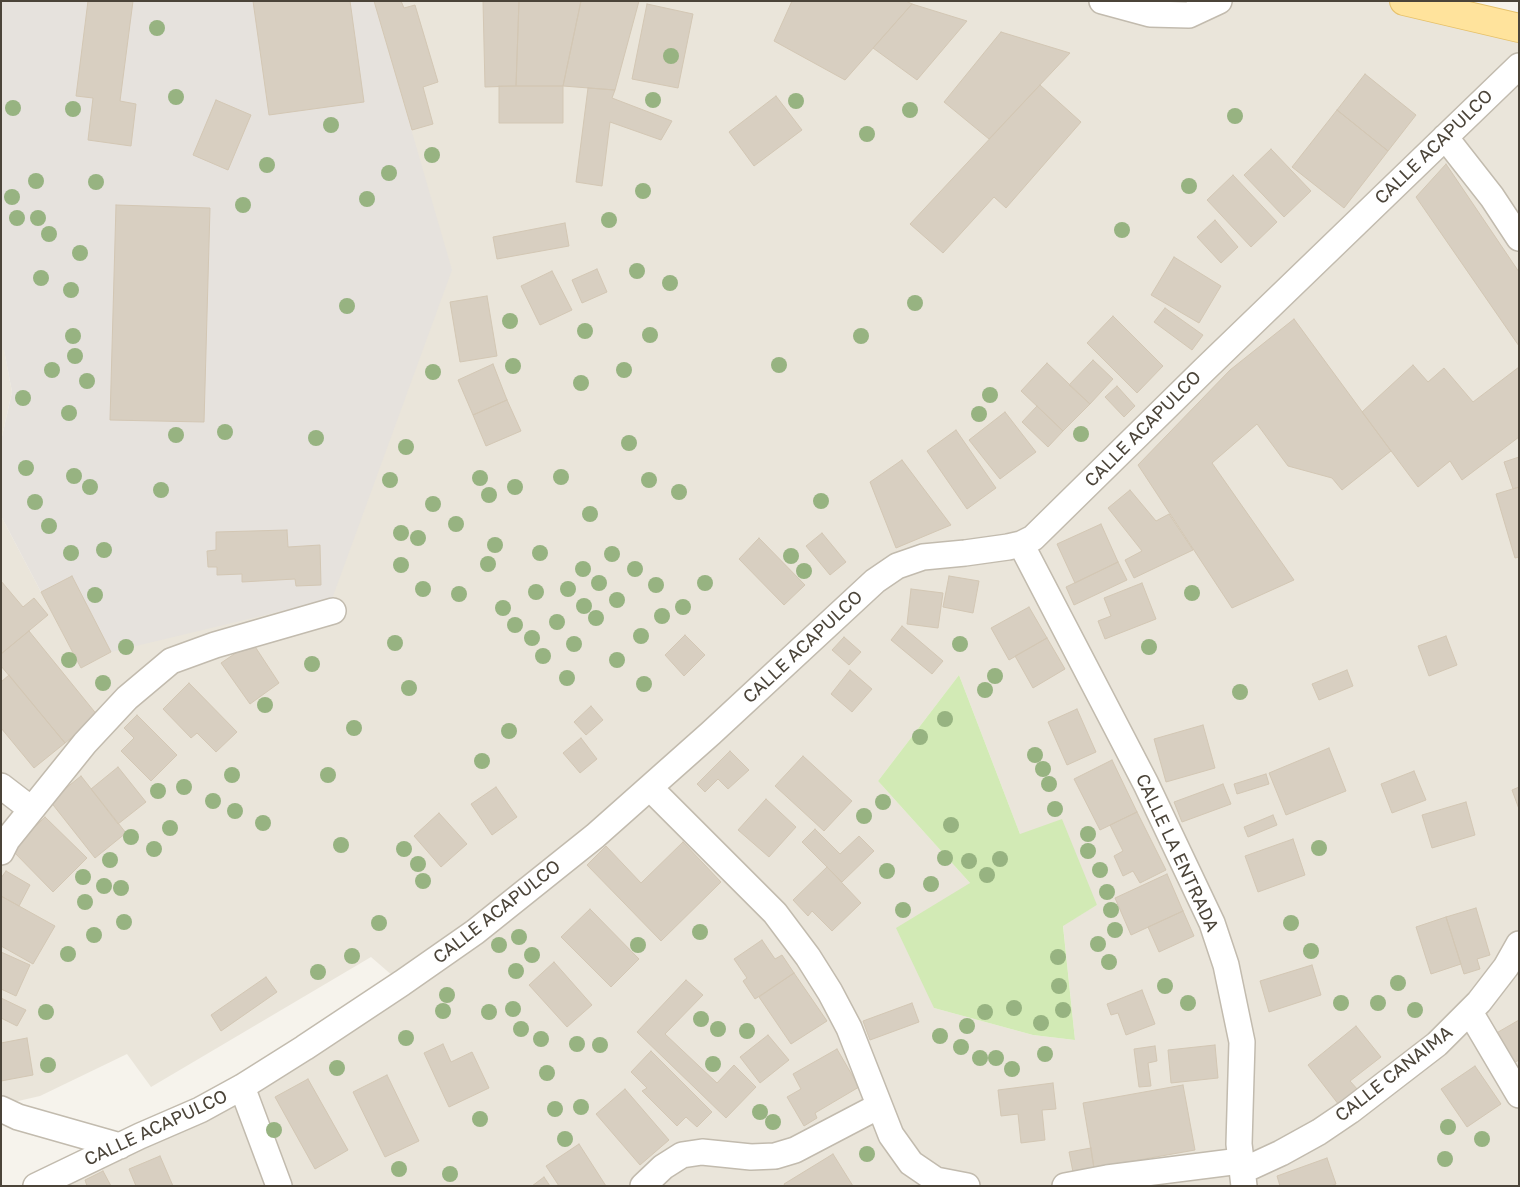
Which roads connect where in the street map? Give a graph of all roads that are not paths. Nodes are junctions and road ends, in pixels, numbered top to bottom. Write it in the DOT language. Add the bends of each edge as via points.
graph roads {
  1 [pos="1102,1"];
  2 [pos="1219,1"];
  3 [pos="1404,1"];
  4 [pos="1519,28"];
  5 [pos="1515,74"];
  6 [pos="1445,137"];
  7 [pos="1519,238"];
  8 [pos="1021,544"];
  9 [pos="334,611"];
  10 [pos="1,786"];
  11 [pos="650,788"];
  12 [pos="32,809"];
  13 [pos="1,852"];
  14 [pos="1519,944"];
  15 [pos="1470,1012"];
  16 [pos="242,1087"];
  17 [pos="1519,1094"];
  18 [pos="879,1106"];
  19 [pos="1,1109"];
  20 [pos="120,1146"];
  21 [pos="1242,1173"];
  22 [pos="36,1186"];
  23 [pos="279,1186"];
  24 [pos="643,1186"];
  25 [pos="967,1186"];
  26 [pos="1065,1186"];
  1 -- 2 [label="street" via="1150,14 1189,15"];
  3 -- 4 [label="main road"];
  5 -- 6 [label="street, CALLE ACAPULCO"];
  6 -- 7 [label="street"];
  6 -- 8 [label="street, CALLE ACAPULCO" via="1033,538"];
  8 -- 11 [label="street, CALLE ACAPULCO" via="923,557 897,566 875,581"];
  8 -- 21 [label="street, CALLE LA ENTRADA" via="1146,784 1212,923 1226,965 1242,1042"];
  9 -- 12 [label="street" via="215,645 171,662 127,698"];
  10 -- 12 [label="street"];
  11 -- 16 [label="street, CALLE ACAPULCO" via="474,932"];
  11 -- 18 [label="street" via="775,913 808,957 849,1028"];
  12 -- 13 [label="street"];
  14 -- 15 [label="street, CALLE CANAIMA" via="1506,967"];
  15 -- 17 [label="street"];
  15 -- 21 [label="street, CALLE CANAIMA" via="1437,1044 1350,1111 1319,1132"];
  16 -- 20 [label="street, CALLE ACAPULCO"];
  16 -- 23 [label="street"];
  18 -- 24 [label="street" via="795,1150 775,1156 702,1152 682,1155"];
  18 -- 25 [label="street" via="891,1135 911,1162 936,1180"];
  19 -- 20 [label="street" via="18,1117"];
  20 -- 22 [label="street, CALLE ACAPULCO"];
  21 -- 26 [label="street, CALLE CANAIMA" via="1107,1178"];
}
